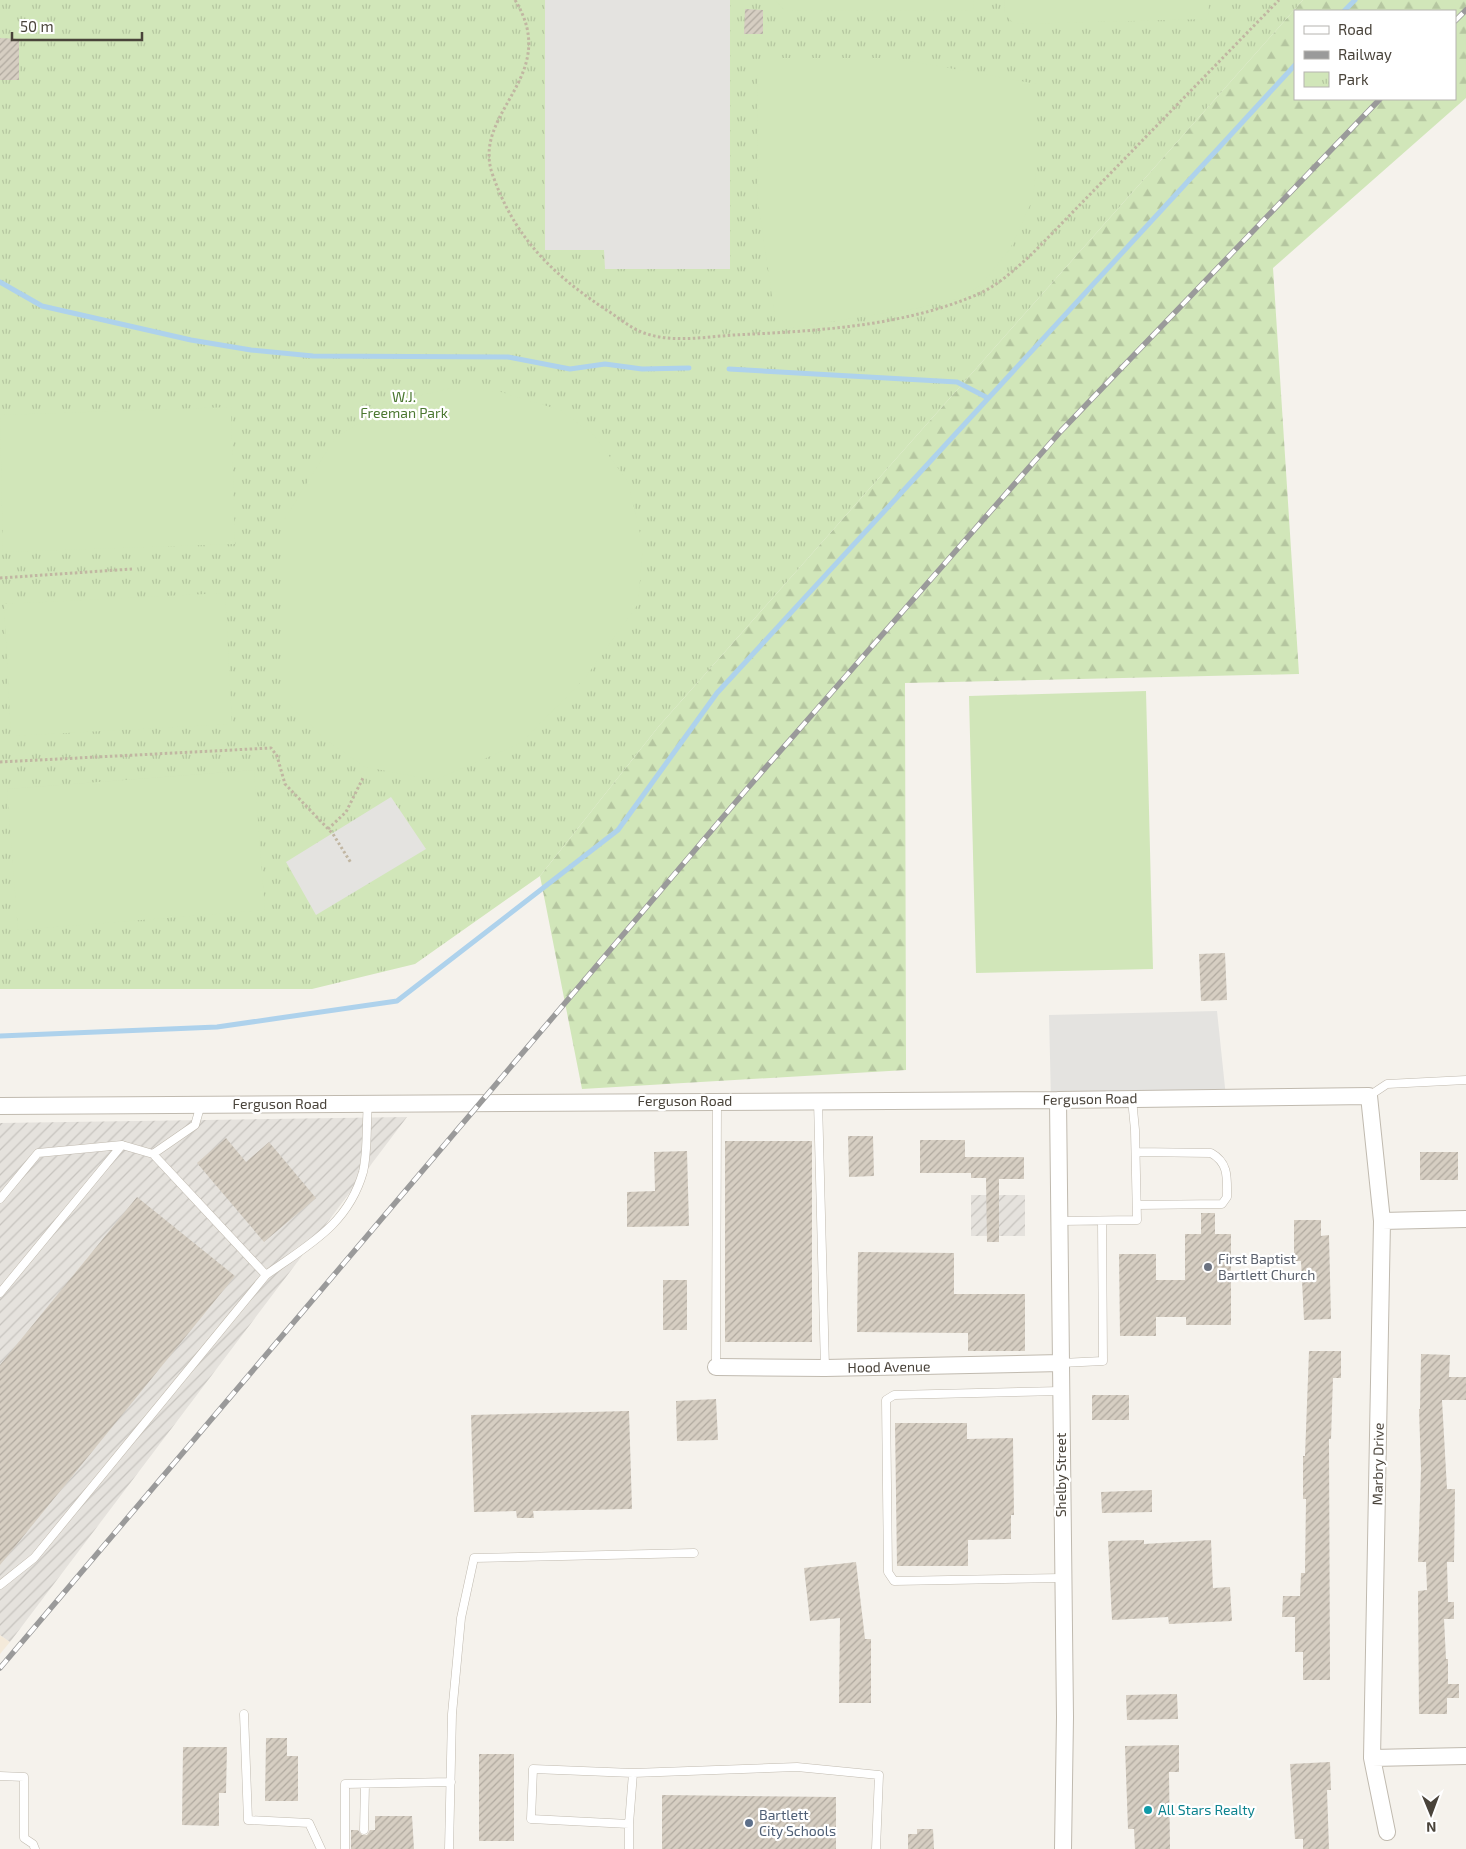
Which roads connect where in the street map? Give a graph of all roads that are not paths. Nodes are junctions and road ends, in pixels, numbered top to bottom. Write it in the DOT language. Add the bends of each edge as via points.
graph roads {
  1 [pos="1466,1080"];
  2 [pos="1370,1096"];
  3 [pos="1132,1098"];
  4 [pos="1058,1100"];
  5 [pos="717,1101"];
  6 [pos="818,1101"];
  7 [pos="368,1103"];
  8 [pos="201,1104"];
  9 [pos="0,1106"];
  10 [pos="122,1145"];
  11 [pos="1136,1152"];
  12 [pos="153,1154"];
  13 [pos="0,1199"];
  14 [pos="1137,1205"];
  15 [pos="1466,1219"];
  16 [pos="1060,1221"];
  17 [pos="1102,1221"];
  18 [pos="1382,1221"];
  19 [pos="266,1275"];
  20 [pos="0,1293"];
  21 [pos="1061,1363"];
  22 [pos="716,1367"];
  23 [pos="824,1368"];
  24 [pos="1061,1391"];
  25 [pos="694,1553"];
  26 [pos="1062,1578"];
  27 [pos="0,1585"];
  28 [pos="244,1714"];
  29 [pos="1466,1756"];
  30 [pos="1372,1758"];
  31 [pos="633,1773"];
  32 [pos="0,1776"];
  33 [pos="451,1782"];
  34 [pos="364,1784"];
  35 [pos="629,1824"];
  36 [pos="364,1830"];
  37 [pos="1388,1832"];
  38 [pos="35,1849"];
  39 [pos="321,1849"];
  40 [pos="345,1849"];
  41 [pos="449,1849"];
  42 [pos="628,1849"];
  43 [pos="876,1849"];
  44 [pos="1063,1849"];
  1 -- 2 [label="lane" via="1387,1084"];
  2 -- 3 [label="street, Ferguson Road"];
  2 -- 18 [label="street, Marbry Drive"];
  3 -- 4 [label="street, Ferguson Road"];
  3 -- 11 [label="lane"];
  4 -- 6 [label="street, Ferguson Road"];
  4 -- 16 [label="street, Shelby Street"];
  5 -- 6 [label="street, Ferguson Road"];
  5 -- 7 [label="street, Ferguson Road"];
  5 -- 22 [label="lane"];
  6 -- 23 [label="lane"];
  7 -- 8 [label="street, Ferguson Road"];
  7 -- 19 [label="lane" via="363,1171 349,1204 330,1230"];
  8 -- 9 [label="street, Ferguson Road"];
  8 -- 12 [label="lane" via="195,1125"];
  10 -- 12 [label="lane"];
  10 -- 13 [label="lane" via="38,1153"];
  10 -- 20 [label="lane"];
  11 -- 14 [label="lane"];
  11 -- 14 [label="lane" via="1211,1153 1220,1158 1227,1170 1227,1197 1222,1204"];
  12 -- 19 [label="lane"];
  14 -- 17 [label="lane" via="1137,1220"];
  15 -- 18 [label="street"];
  16 -- 17 [label="lane"];
  16 -- 21 [label="street, Shelby Street"];
  17 -- 21 [label="lane" via="1103,1361"];
  18 -- 30 [label="street, Marbry Drive"];
  19 -- 27 [label="lane" via="34,1558"];
  21 -- 23 [label="street, Hood Avenue"];
  21 -- 24 [label="street, Shelby Street"];
  22 -- 23 [label="street, Hood Avenue"];
  24 -- 26 [label="street, Shelby Street"];
  24 -- 26 [label="lane" via="894,1395 886,1400 888,1572 894,1581"];
  25 -- 33 [label="lane" via="474,1558 460,1618 452,1714"];
  26 -- 44 [label="street, Shelby Street"];
  28 -- 39 [label="lane" via="248,1820 309,1823"];
  29 -- 30 [label="street"];
  30 -- 37 [label="street, Marbry Drive"];
  31 -- 35 [label="lane"];
  31 -- 35 [label="lane" via="533,1769 531,1819"];
  31 -- 43 [label="lane" via="797,1767 879,1776"];
  32 -- 38 [label="lane" via="24,1777 24,1838"];
  33 -- 34 [label="lane"];
  33 -- 41 [label="lane"];
  34 -- 36 [label="lane"];
  34 -- 40 [label="lane" via="345,1784"];
  35 -- 42 [label="lane"];
}
